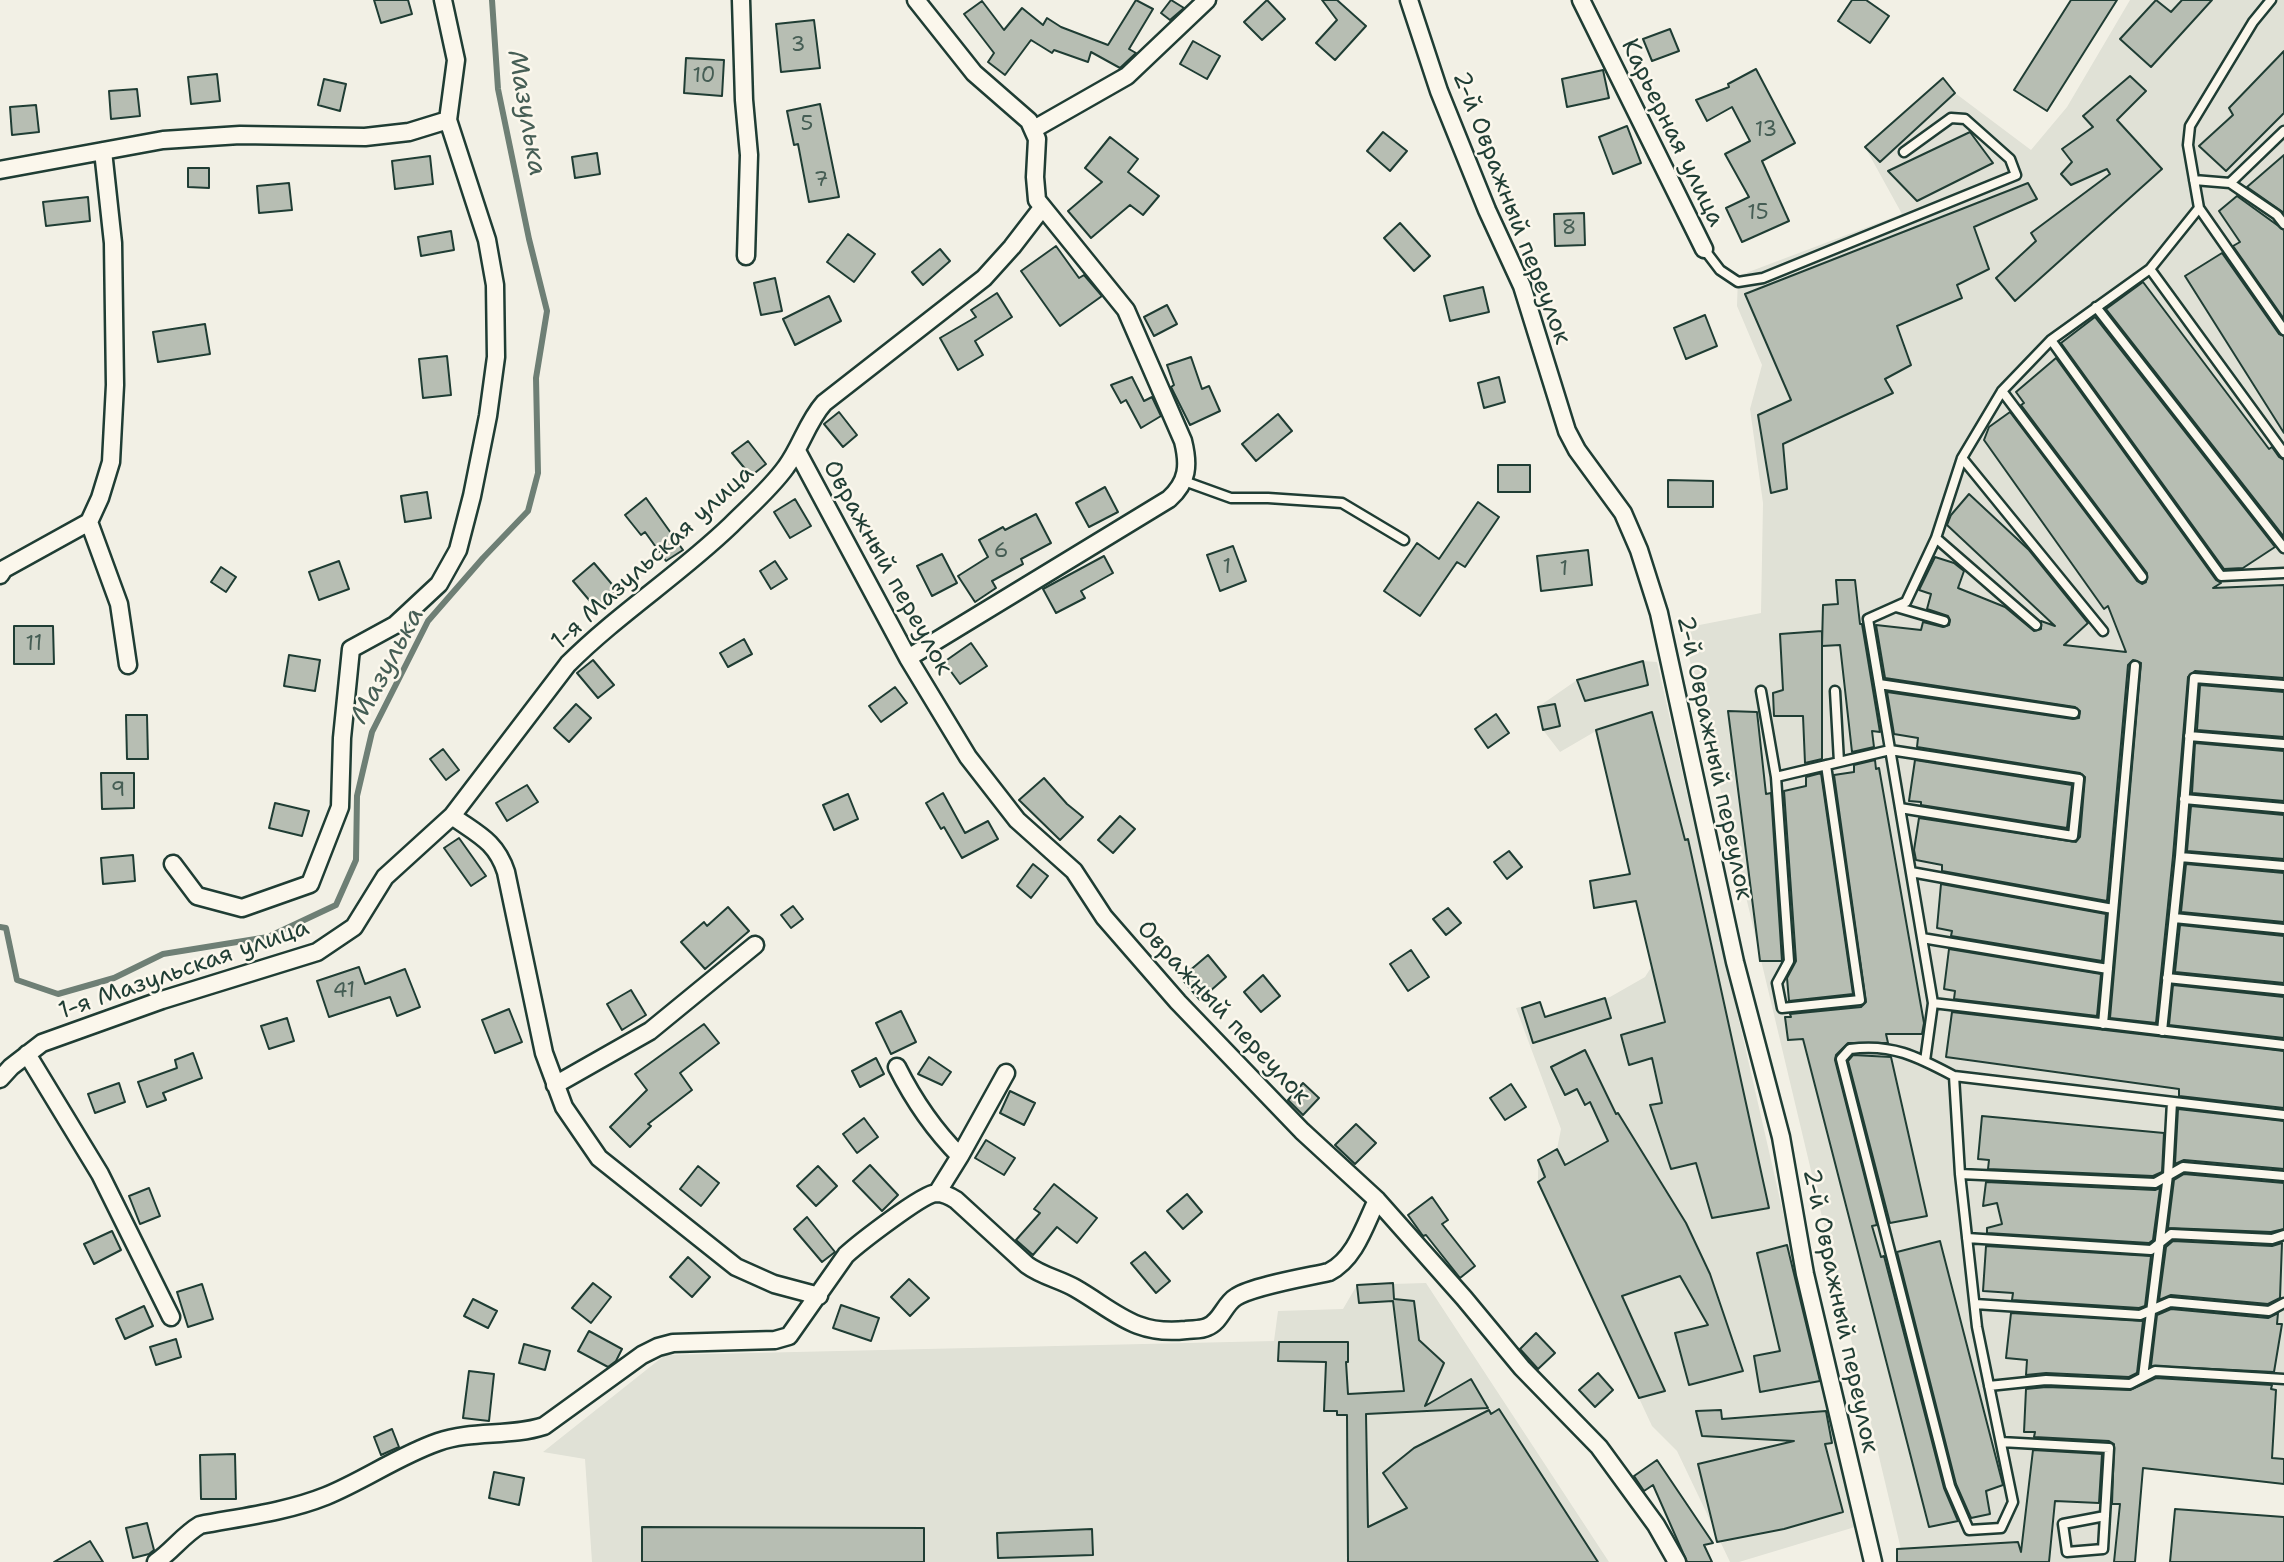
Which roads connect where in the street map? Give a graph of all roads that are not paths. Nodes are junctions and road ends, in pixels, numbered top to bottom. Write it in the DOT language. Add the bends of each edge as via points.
graph roads {
  1 [pos="443,0"];
  2 [pos="741,0"];
  3 [pos="916,0"];
  4 [pos="1207,0"];
  5 [pos="1409,0"];
  6 [pos="1581,0"];
  7 [pos="2272,0"];
  8 [pos="448,120"];
  9 [pos="1034,129"];
  10 [pos="2284,131"];
  11 [pos="103,150"];
  12 [pos="1905,152"];
  13 [pos="0,170"];
  14 [pos="2194,180"];
  15 [pos="2230,183"];
  16 [pos="1042,208"];
  17 [pos="2199,208"];
  18 [pos="2284,224"];
  19 [pos="1704,249"];
  20 [pos="746,256"];
  21 [pos="2150,269"];
  22 [pos="2096,307"];
  23 [pos="2284,330"];
  24 [pos="2051,340"];
  25 [pos="2002,391"];
  26 [pos="797,451"];
  27 [pos="2284,453"];
  28 [pos="1962,458"];
  29 [pos="1184,481"];
  30 [pos="89,522"];
  31 [pos="1936,537"];
  32 [pos="1404,540"];
  33 [pos="2284,548"];
  34 [pos="1,570"];
  35 [pos="2284,573"];
  36 [pos="2142,577"];
  37 [pos="1896,607"];
  38 [pos="1944,621"];
  39 [pos="2036,625"];
  40 [pos="2103,631"];
  41 [pos="908,657"];
  42 [pos="128,666"];
  43 [pos="2136,666"];
  44 [pos="1879,684"];
  45 [pos="2284,685"];
  46 [pos="1761,691"];
  47 [pos="1835,691"];
  48 [pos="2074,713"];
  49 [pos="2189,736"];
  50 [pos="2284,744"];
  51 [pos="1890,750"];
  52 [pos="1839,762"];
  53 [pos="1826,765"];
  54 [pos="1776,778"];
  55 [pos="2184,799"];
  56 [pos="1900,808"];
  57 [pos="2284,808"];
  58 [pos="452,816"];
  59 [pos="2180,857"];
  60 [pos="173,864"];
  61 [pos="2284,866"];
  62 [pos="1911,872"];
  63 [pos="2113,908"];
  64 [pos="2174,918"];
  65 [pos="2284,929"];
  66 [pos="1922,938"];
  67 [pos="755,945"];
  68 [pos="2108,969"];
  69 [pos="2167,978"];
  70 [pos="2284,990"];
  71 [pos="1933,1003"];
  72 [pos="2103,1024"];
  73 [pos="2162,1031"];
  74 [pos="2284,1045"];
  75 [pos="27,1054"];
  76 [pos="1925,1061"];
  77 [pos="897,1067"];
  78 [pos="1006,1073"];
  79 [pos="1954,1076"];
  80 [pos="0,1079"];
  81 [pos="555,1085"];
  82 [pos="2172,1102"];
  83 [pos="2284,1115"];
  84 [pos="960,1156"];
  85 [pos="1960,1174"];
  86 [pos="2168,1175"];
  87 [pos="2284,1175"];
  88 [pos="937,1193"];
  89 [pos="1377,1200"];
  90 [pos="2284,1235"];
  91 [pos="1967,1238"];
  92 [pos="2160,1242"];
  93 [pos="819,1296"];
  94 [pos="2284,1303"];
  95 [pos="1975,1304"];
  96 [pos="2152,1310"];
  97 [pos="171,1317"];
  98 [pos="2143,1377"];
  99 [pos="2284,1379"];
  100 [pos="1989,1385"];
  101 [pos="2001,1442"];
  102 [pos="2105,1516"];
  103 [pos="156,1562"];
  104 [pos="1677,1562"];
  105 [pos="1873,1562"];
  1 -- 8 [label="street" via="456,60"];
  2 -- 20 [label="street" via="749,155"];
  3 -- 9 [label="street" via="974,73"];
  4 -- 9 [label="street" via="1127,76"];
  5 -- 105 [label="street, 2-й Овражный переулок" via="1439,91 1522,286 1567,430 1623,513 1660,613 1735,962 1782,1137 1805,1274"];
  6 -- 19 [label="street, Карьерная улица"];
  7 -- 14 [label="lane" via="2252,22 2190,126"];
  8 -- 11 [label="street" via="409,132 366,137 240,135"];
  8 -- 60 [label="street" via="486,240 495,297 496,357 488,416 458,550 439,584 395,625 351,649 340,807 310,884 242,908 197,896"];
  9 -- 16 [label="street" via="1035,193"];
  10 -- 15 [label="lane"];
  11 -- 13 [label="street"];
  11 -- 30 [label="street" via="113,243 115,385 111,462"];
  12 -- 19 [label="lane" via="1951,118 1965,119 2010,159 2016,175 1763,278 1738,282 1720,270"];
  14 -- 15 [label="lane"];
  14 -- 17 [label="lane"];
  15 -- 18 [label="lane"];
  16 -- 26 [label="street, 1-я Мазульская улица" via="984,278 824,403"];
  16 -- 29 [label="street" via="1126,310 1183,441 1188,458"];
  17 -- 21 [label="lane"];
  17 -- 23 [label="lane"];
  21 -- 22 [label="lane"];
  21 -- 27 [label="lane"];
  22 -- 24 [label="lane"];
  22 -- 33 [label="lane"];
  24 -- 25 [label="lane"];
  24 -- 35 [label="lane" via="2221,576"];
  25 -- 28 [label="lane"];
  25 -- 36 [label="lane"];
  26 -- 41 [label="street, Овражный переулок"];
  26 -- 58 [label="street, 1-я Мазульская улица" via="730,526 568,664"];
  28 -- 31 [label="lane"];
  28 -- 40 [label="lane"];
  29 -- 32 [label="lane" via="1231,498 1342,503"];
  29 -- 41 [label="street" via="1169,499"];
  30 -- 34 [label="street"];
  30 -- 42 [label="street" via="118,604"];
  31 -- 37 [label="lane" via="1906,602"];
  31 -- 39 [label="lane"];
  37 -- 38 [label="lane"];
  37 -- 44 [label="lane" via="1868,619"];
  41 -- 89 [label="street, Овражный переулок" via="968,757 1017,820 1074,871 1104,917 1178,1002 1302,1131"];
  43 -- 63 [label="lane"];
  44 -- 48 [label="lane"];
  44 -- 51 [label="lane"];
  45 -- 49 [label="lane" via="2194,678"];
  46 -- 54 [label="lane"];
  47 -- 52 [label="lane"];
  49 -- 50 [label="lane"];
  49 -- 55 [label="lane"];
  51 -- 52 [label="lane"];
  51 -- 56 [label="lane"];
  51 -- 56 [label="lane" via="2079,779 2073,835"];
  52 -- 53 [label="lane"];
  53 -- 54 [label="lane"];
  53 -- 54 [label="lane" via="1860,1000 1782,1008 1777,983 1789,961"];
  55 -- 57 [label="lane"];
  55 -- 59 [label="lane"];
  56 -- 62 [label="lane"];
  58 -- 75 [label="street, 1-я Мазульская улица" via="385,877 354,927 317,952 162,1000 42,1043"];
  58 -- 81 [label="street" via="500,854"];
  59 -- 61 [label="lane"];
  59 -- 64 [label="lane"];
  62 -- 63 [label="lane"];
  62 -- 66 [label="lane"];
  63 -- 68 [label="lane"];
  64 -- 65 [label="lane"];
  64 -- 69 [label="lane"];
  66 -- 68 [label="lane"];
  66 -- 71 [label="lane"];
  67 -- 81 [label="street" via="650,1031"];
  68 -- 72 [label="lane"];
  69 -- 70 [label="lane"];
  69 -- 73 [label="lane"];
  71 -- 72 [label="lane"];
  71 -- 76 [label="lane"];
  72 -- 73 [label="lane"];
  73 -- 74 [label="lane"];
  75 -- 80 [label="street, 1-я Мазульская улица"];
  75 -- 97 [label="street" via="100,1174"];
  76 -- 79 [label="lane"];
  76 -- 101 [label="lane" via="1872,1046 1850,1049 1841,1059 1951,1486 1969,1530 2001,1528 2013,1502"];
  77 -- 84 [label="street" via="916,1105"];
  78 -- 84 [label="street"];
  79 -- 82 [label="lane"];
  79 -- 85 [label="lane"];
  81 -- 93 [label="street" via="564,1107 600,1158 736,1267 774,1284"];
  82 -- 83 [label="lane"];
  82 -- 86 [label="lane"];
  84 -- 88 [label="street"];
  85 -- 86 [label="lane" via="2155,1183"];
  85 -- 91 [label="lane"];
  86 -- 87 [label="lane" via="2183,1167"];
  86 -- 92 [label="lane"];
  88 -- 89 [label="street" via="957,1199 1039,1274 1074,1287 1137,1326 1177,1331 1207,1328 1246,1292 1339,1267"];
  88 -- 93 [label="street" via="858,1245"];
  89 -- 104 [label="street, Овражный переулок" via="1521,1368 1599,1447"];
  90 -- 92 [label="lane" via="2272,1239 2171,1234"];
  91 -- 92 [label="lane" via="2151,1250"];
  91 -- 95 [label="lane"];
  92 -- 96 [label="lane"];
  93 -- 103 [label="street" via="789,1336 658,1347 544,1426 441,1441 325,1496 200,1525"];
  94 -- 96 [label="lane" via="2269,1311 2170,1302"];
  95 -- 96 [label="lane" via="2140,1315"];
  95 -- 100 [label="lane"];
  96 -- 98 [label="lane"];
  98 -- 99 [label="lane" via="2155,1371"];
  98 -- 100 [label="lane" via="2130,1384 2046,1380"];
  100 -- 101 [label="lane"];
  101 -- 102 [label="lane" via="2109,1448"];
  102 -- 102 [label="lane" via="2103,1549 2067,1552 2063,1524"];
}
